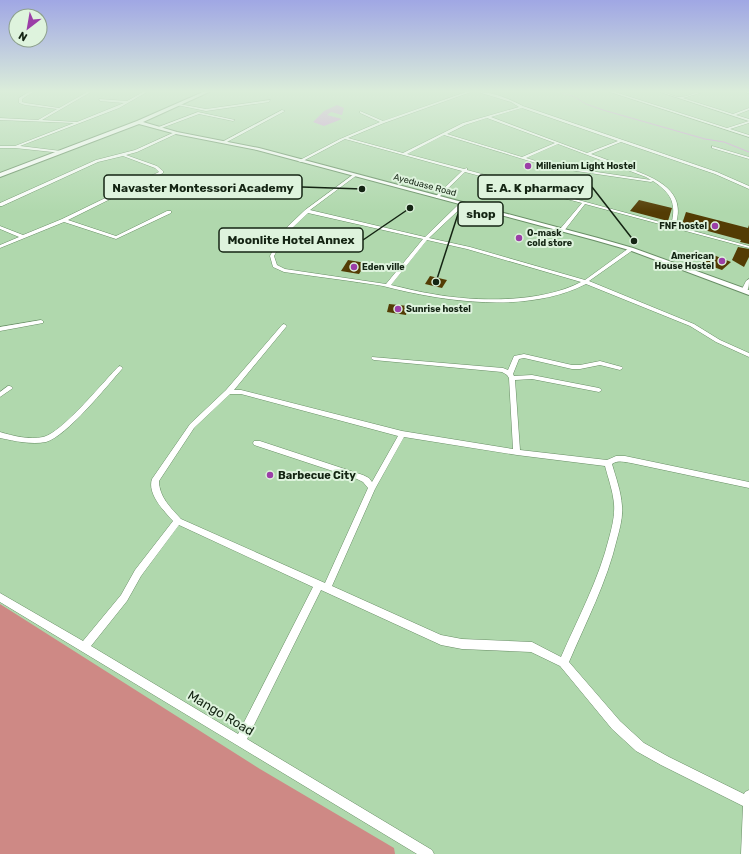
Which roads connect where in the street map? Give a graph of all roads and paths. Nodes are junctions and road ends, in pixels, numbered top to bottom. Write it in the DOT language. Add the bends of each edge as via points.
graph roads {
  1 [pos="53,132"];
  2 [pos="113,132"];
  3 [pos="172,132"];
  4 [pos="243,132"];
  5 [pos="360,132"];
  6 [pos="448,132"];
  7 [pos="528,132"];
  8 [pos="594,132"];
  9 [pos="735,132"];
  10 [pos="176,133"];
  11 [pos="444,134"];
  12 [pos="749,136"];
  13 [pos="345,138"];
  14 [pos="620,141"];
  15 [pos="224,142"];
  16 [pos="558,143"];
  17 [pos="0,147"];
  18 [pos="15,147"];
  19 [pos="713,147"];
  20 [pos="61,152"];
  21 [pos="405,153"];
  22 [pos="587,154"];
  23 [pos="124,155"];
  24 [pos="522,158"];
  25 [pos="749,158"];
  26 [pos="300,161"];
  27 [pos="466,169"];
  28 [pos="0,175"];
  29 [pos="355,175"];
  30 [pos="659,182"];
  31 [pos="749,188"];
  32 [pos="437,197"];
  33 [pos="585,202"];
  34 [pos="462,204"];
  35 [pos="0,205"];
  36 [pos="307,210"];
  37 [pos="169,212"];
  38 [pos="64,220"];
  39 [pos="672,225"];
  40 [pos="0,227"];
  41 [pos="562,230"];
  42 [pos="22,237"];
  43 [pos="426,238"];
  44 [pos="0,247"];
  45 [pos="749,247"];
  46 [pos="631,249"];
  47 [pos="749,281"];
  48 [pos="586,282"];
  49 [pos="387,286"];
  50 [pos="746,292"];
  51 [pos="41,322"];
  52 [pos="284,326"];
  53 [pos="0,329"];
  54 [pos="749,355"];
  55 [pos="374,358"];
  56 [pos="120,368"];
  57 [pos="620,368"];
  58 [pos="511,376"];
  59 [pos="10,388"];
  60 [pos="599,390"];
  61 [pos="228,392"];
  62 [pos="0,394"];
  63 [pos="402,434"];
  64 [pos="0,435"];
  65 [pos="257,443"];
  66 [pos="517,452"];
  67 [pos="608,462"];
  68 [pos="749,485"];
  69 [pos="372,488"];
  70 [pos="178,521"];
  71 [pos="323,586"];
  72 [pos="0,597"];
  73 [pos="84,647"];
  74 [pos="563,663"];
  75 [pos="240,741"];
  76 [pos="749,796"];
  77 [pos="748,802"];
  78 [pos="428,854"];
  79 [pos="747,854"];
  1 -- 18 [label="street"];
  2 -- 20 [label="street"];
  3 -- 10 [label="street, Ayeduase Road"];
  4 -- 15 [label="street"];
  5 -- 13 [label="street"];
  6 -- 11 [label="street"];
  7 -- 16 [label="street"];
  8 -- 14 [label="street"];
  9 -- 12 [label="street"];
  10 -- 15 [label="street, Ayeduase Road"];
  10 -- 23 [label="street"];
  11 -- 21 [label="street"];
  11 -- 24 [label="street"];
  13 -- 21 [label="street"];
  13 -- 26 [label="street"];
  14 -- 22 [label="street"];
  14 -- 31 [label="street" via="716,173"];
  15 -- 26 [label="street, Ayeduase Road"];
  16 -- 22 [label="street"];
  16 -- 24 [label="street"];
  17 -- 18 [label="street"];
  18 -- 20 [label="street"];
  19 -- 25 [label="street"];
  20 -- 28 [label="street"];
  21 -- 27 [label="street"];
  22 -- 30 [label="street"];
  23 -- 35 [label="street" via="97,161"];
  23 -- 38 [label="street" via="156,167 162,172"];
  24 -- 30 [label="street" via="571,170"];
  26 -- 29 [label="street, Ayeduase Road"];
  27 -- 32 [label="street"];
  27 -- 33 [label="street"];
  29 -- 32 [label="street, Ayeduase Road"];
  29 -- 36 [label="street"];
  30 -- 39 [label="street" via="673,197 677,210"];
  32 -- 34 [label="street, Ayeduase Road"];
  33 -- 39 [label="street"];
  33 -- 41 [label="street"];
  34 -- 41 [label="street, Ayeduase Road"];
  34 -- 43 [label="street"];
  36 -- 43 [label="street"];
  36 -- 49 [label="street" via="285,232 272,256 275,266 284,270"];
  37 -- 38 [label="street" via="116,238"];
  38 -- 42 [label="street"];
  39 -- 45 [label="street"];
  40 -- 42 [label="street"];
  41 -- 46 [label="street, Ayeduase Road"];
  42 -- 44 [label="street"];
  43 -- 48 [label="street"];
  43 -- 49 [label="street"];
  46 -- 48 [label="street"];
  46 -- 50 [label="street, Ayeduase Road"];
  47 -- 50 [label="street"];
  48 -- 49 [label="street" via="553,294 507,299 451,298"];
  48 -- 54 [label="street" via="692,325 718,341"];
  51 -- 53 [label="street"];
  52 -- 61 [label="street"];
  55 -- 58 [label="street" via="496,369 503,370"];
  56 -- 64 [label="street" via="53,436 31,440"];
  57 -- 58 [label="street" via="600,363 572,367 524,356 516,357"];
  58 -- 60 [label="street" via="532,377"];
  58 -- 66 [label="street"];
  59 -- 62 [label="street"];
  61 -- 63 [label="street" via="241,392"];
  61 -- 70 [label="street" via="192,426 155,481 161,499"];
  63 -- 66 [label="street"];
  63 -- 69 [label="street"];
  65 -- 69 [label="street" via="360,476"];
  66 -- 67 [label="street"];
  67 -- 68 [label="street" via="618,458 631,460"];
  67 -- 74 [label="street" via="619,508 614,535 603,569"];
  69 -- 71 [label="street"];
  70 -- 71 [label="street"];
  70 -- 73 [label="street" via="138,573 124,598"];
  71 -- 74 [label="street" via="442,640 462,644 532,648"];
  71 -- 75 [label="street"];
  72 -- 73 [label="street, Mango Road"];
  73 -- 75 [label="street, Mango Road"];
  74 -- 77 [label="street" via="616,725 640,747 665,762"];
  75 -- 78 [label="street, Mango Road"];
  76 -- 77 [label="street"];
  77 -- 79 [label="street"];
}
